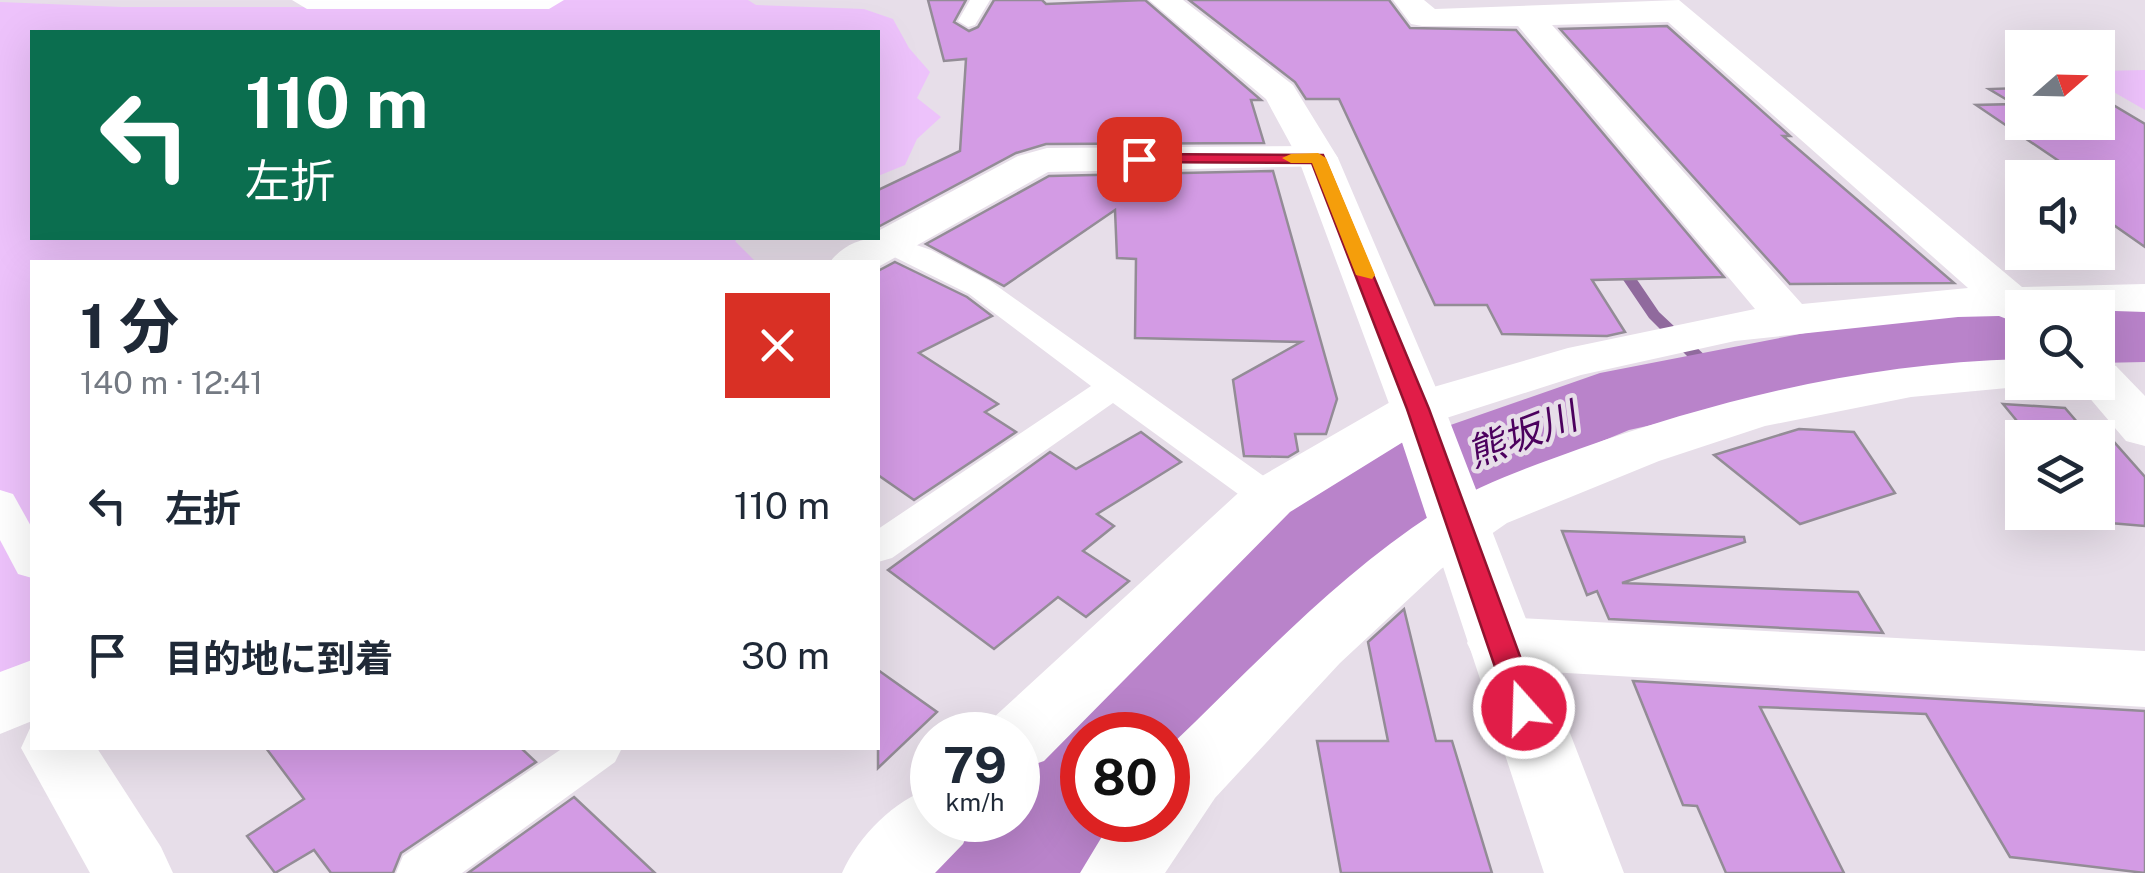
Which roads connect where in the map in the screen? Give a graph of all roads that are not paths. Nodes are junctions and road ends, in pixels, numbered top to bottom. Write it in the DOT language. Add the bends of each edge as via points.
graph roads {
  1 [pos="308,0"];
  2 [pos="548,0"];
  3 [pos="980,0"];
  4 [pos="1164,0"];
  5 [pos="1408,0"];
  6 [pos="1668,7"];
  7 [pos="1527,16"];
  8 [pos="968,21"];
  9 [pos="1318,158"];
  10 [pos="890,244"];
  11 [pos="856,260"];
  12 [pos="2005,296"];
  13 [pos="2145,298"];
  14 [pos="2115,300"];
  15 [pos="2005,307"];
  16 [pos="1790,320"];
  17 [pos="2145,374"];
  18 [pos="2005,375"];
  19 [pos="2115,375"];
  20 [pos="1113,387"];
  21 [pos="2115,395"];
  22 [pos="1421,418"];
  23 [pos="2145,429"];
  24 [pos="1269,498"];
  25 [pos="0,503"];
  26 [pos="1452,511"];
  27 [pos="880,547"];
  28 [pos="30,560"];
  29 [pos="1500,643"];
  30 [pos="2145,679"];
  31 [pos="1040,719"];
  32 [pos="55,750"];
  33 [pos="597,750"];
  34 [pos="1190,774"];
  35 [pos="914,842"];
  36 [pos="1142,842"];
  37 [pos="133,873"];
  38 [pos="421,873"];
  39 [pos="882,873"];
  40 [pos="1120,873"];
  41 [pos="1584,873"];
  1 -- 2 [label="main road"];
  3 -- 8 [label="lane"];
  4 -- 9 [label="main road" via="1280,93"];
  5 -- 7 [label="main road" via="1422,17"];
  6 -- 7 [label="main road"];
  6 -- 12 [label="main road"];
  7 -- 16 [label="main road"];
  9 -- 10 [label="main road" via="1047,160"];
  9 -- 22 [label="main road"];
  10 -- 11 [label="main road"];
  10 -- 20 [label="lane" via="933,258 997,299"];
  13 -- 14 [label="main road"];
  15 -- 16 [label="main road"];
  16 -- 22 [label="main road" via="1568,363"];
  17 -- 19 [label="main road"];
  18 -- 26 [label="main road" via="1932,379 1737,415"];
  20 -- 24 [label="lane"];
  20 -- 27 [label="lane"];
  21 -- 23 [label="main road"];
  22 -- 24 [label="main road"];
  22 -- 26 [label="main road"];
  24 -- 31 [label="main road"];
  25 -- 28 [label="lane"];
  26 -- 29 [label="main road"];
  26 -- 34 [label="main road"];
  29 -- 30 [label="main road"];
  29 -- 41 [label="main road"];
  32 -- 37 [label="main road"];
  33 -- 38 [label="lane"];
  35 -- 39 [label="main road"];
  36 -- 40 [label="main road"];
}
